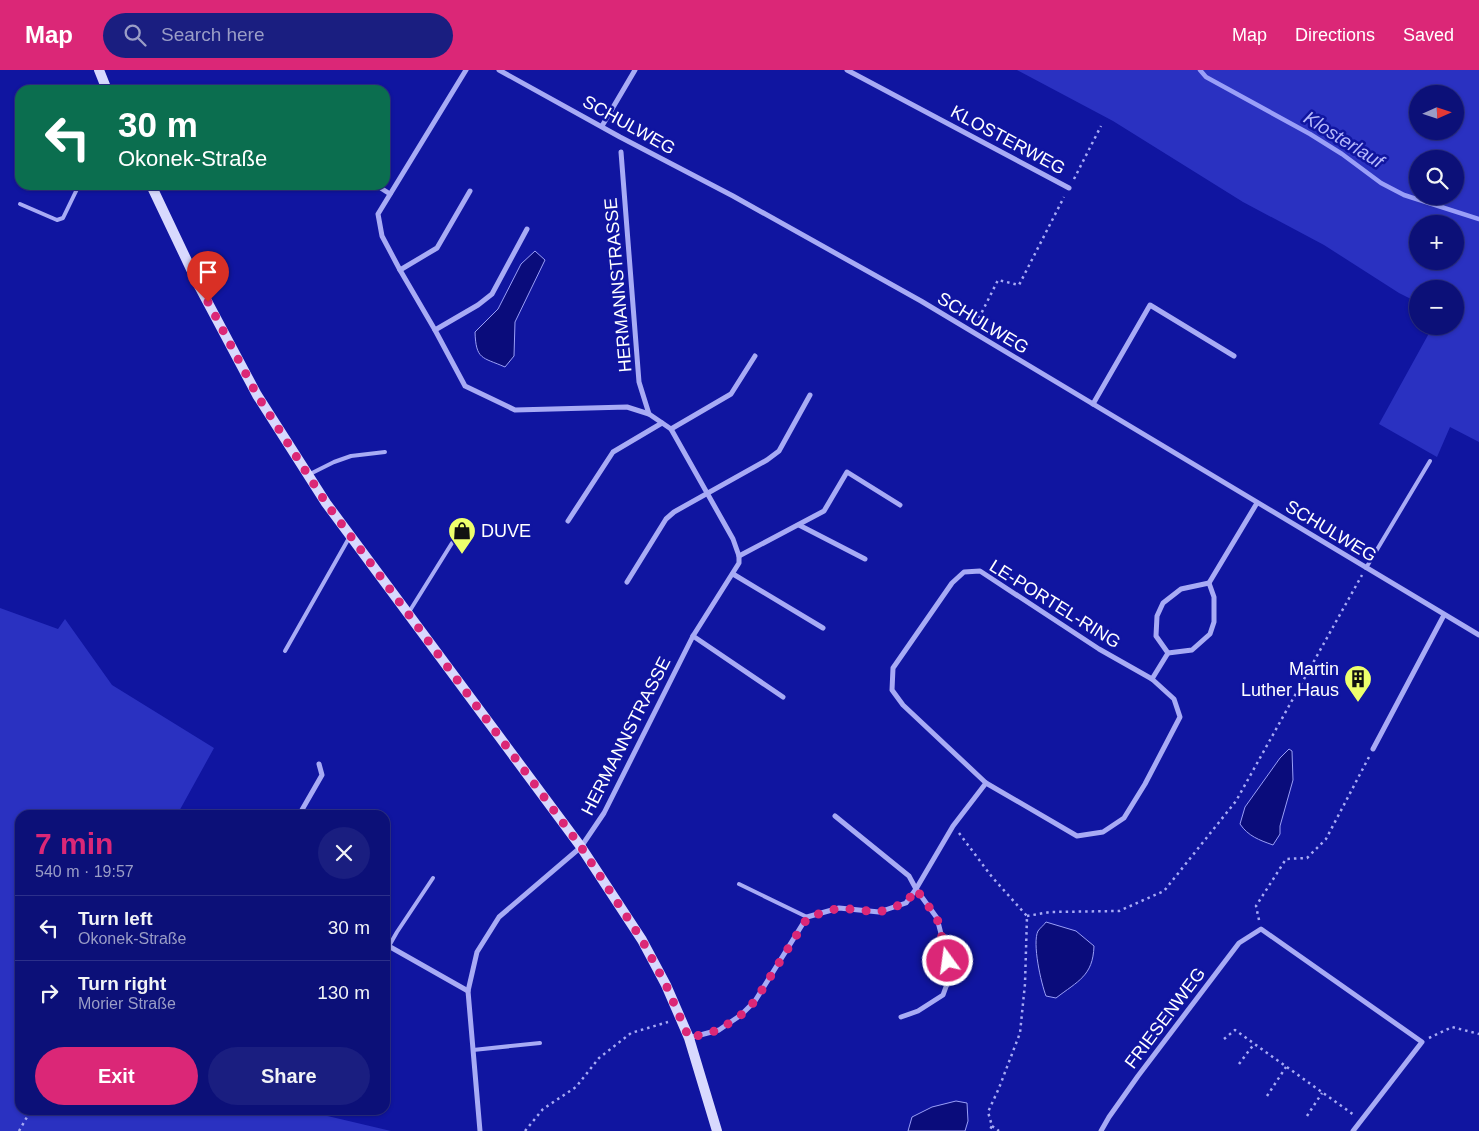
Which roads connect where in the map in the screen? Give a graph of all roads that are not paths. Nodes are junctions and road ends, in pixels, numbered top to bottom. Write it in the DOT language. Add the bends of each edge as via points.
graph roads {
  1 [pos="99,70"];
  2 [pos="466,70"];
  3 [pos="500,70"];
  4 [pos="634,70"];
  5 [pos="847,70"];
  6 [pos="105,85"];
  7 [pos="602,126"];
  8 [pos="621,152"];
  9 [pos="1069,188"];
  10 [pos="77,190"];
  11 [pos="153,190"];
  12 [pos="384,190"];
  13 [pos="470,191"];
  14 [pos="390,194"];
  15 [pos="20,204"];
  16 [pos="527,229"];
  17 [pos="400,270"];
  18 [pos="435,330"];
  19 [pos="755,356"];
  20 [pos="1234,356"];
  21 [pos="810,394"];
  22 [pos="1093,404"];
  23 [pos="649,414"];
  24 [pos="662,423"];
  25 [pos="671,429"];
  26 [pos="385,452"];
  27 [pos="1430,461"];
  28 [pos="308,475"];
  29 [pos="708,493"];
  30 [pos="1257,503"];
  31 [pos="900,505"];
  32 [pos="568,521"];
  33 [pos="799,525"];
  34 [pos="350,536"];
  35 [pos="452,543"];
  36 [pos="739,556"];
  37 [pos="865,559"];
  38 [pos="1366,568"];
  39 [pos="733,574"];
  40 [pos="627,582"];
  41 [pos="1209,583"];
  42 [pos="408,614"];
  43 [pos="1444,615"];
  44 [pos="823,628"];
  45 [pos="1479,635"];
  46 [pos="693,636"];
  47 [pos="284,651"];
  48 [pos="1168,653"];
  49 [pos="1152,679"];
  50 [pos="783,697"];
  51 [pos="1373,749"];
  52 [pos="319,764"];
  53 [pos="986,783"];
  54 [pos="302,810"];
  55 [pos="835,816"];
  56 [pos="581,847"];
  57 [pos="433,878"];
  58 [pos="739,884"];
  59 [pos="916,889"];
  60 [pos="808,917"];
  61 [pos="390,941"];
  62 [pos="390,947"];
  63 [pos="468,991"];
  64 [pos="901,1017"];
  65 [pos="689,1038"];
  66 [pos="540,1043"];
  67 [pos="473,1050"];
  68 [pos="480,1131"];
  69 [pos="717,1131"];
  70 [pos="1100,1131"];
  71 [pos="1353,1131"];
  1 -- 6 [label="main road"];
  2 -- 14 [label="street"];
  3 -- 7 [label="street, SCHULWEG"];
  4 -- 7 [label="street"];
  5 -- 9 [label="street, KLOSTERWEG"];
  7 -- 22 [label="street, SCHULWEG" via="921,301"];
  8 -- 23 [label="street, HERMANNSTRASSE" via="640,382"];
  10 -- 15 [label="lane" via="63,218 57,220"];
  11 -- 28 [label="main road" via="199,286 257,395"];
  12 -- 14 [label="street"];
  13 -- 17 [label="street" via="437,248"];
  14 -- 17 [label="street" via="378,214 382,236"];
  16 -- 18 [label="street" via="492,294"];
  17 -- 18 [label="street"];
  18 -- 23 [label="street" via="465,386 515,410 627,407"];
  19 -- 25 [label="street" via="731,394"];
  20 -- 22 [label="street" via="1150,306"];
  21 -- 29 [label="street" via="779,451"];
  22 -- 30 [label="street, SCHULWEG"];
  23 -- 24 [label="street"];
  24 -- 25 [label="street"];
  24 -- 32 [label="street" via="613,452"];
  25 -- 29 [label="street"];
  26 -- 28 [label="lane" via="351,456"];
  27 -- 38 [label="lane"];
  28 -- 34 [label="main road"];
  29 -- 36 [label="street"];
  29 -- 40 [label="street" via="666,519"];
  30 -- 38 [label="street, SCHULWEG"];
  30 -- 41 [label="street"];
  31 -- 33 [label="street" via="847,472 824,511"];
  33 -- 36 [label="street"];
  33 -- 37 [label="street"];
  34 -- 42 [label="main road"];
  34 -- 47 [label="lane"];
  35 -- 42 [label="lane"];
  36 -- 39 [label="street, HERMANNSTRASSE"];
  38 -- 43 [label="street, SCHULWEG"];
  39 -- 44 [label="street"];
  39 -- 46 [label="street, HERMANNSTRASSE"];
  41 -- 48 [label="street" via="1214,597 1214,622 1210,634 1192,650"];
  41 -- 48 [label="street" via="1181,589 1163,603 1157,616 1156,636"];
  42 -- 56 [label="main road"];
  43 -- 45 [label="street, SCHULWEG"];
  43 -- 51 [label="street"];
  46 -- 50 [label="street"];
  46 -- 56 [label="street, HERMANNSTRASSE" via="604,813"];
  48 -- 49 [label="street"];
  49 -- 53 [label="street, LE-PORTEL-RING" via="1174,700 1180,717 1124,818 1103,832 1076,836"];
  49 -- 53 [label="street, LE-PORTEL-RING" via="1099,649 980,571 964,572 952,582 893,668 892,690 903,705"];
  52 -- 54 [label="street" via="322,775"];
  53 -- 59 [label="street" via="953,826"];
  55 -- 59 [label="street" via="909,876"];
  56 -- 63 [label="street, HERMANNSTRASSE" via="499,917 477,952"];
  56 -- 65 [label="main road" via="642,940"];
  57 -- 61 [label="lane"];
  58 -- 60 [label="lane"];
  59 -- 60 [label="street" via="906,903 879,912 839,908"];
  59 -- 64 [label="street" via="937,918 951,973 943,995 918,1012"];
  60 -- 65 [label="street" via="755,1001 719,1030"];
  62 -- 63 [label="street"];
  63 -- 67 [label="street, HERMANNSTRASSE"];
  65 -- 69 [label="main road"];
  66 -- 67 [label="lane"];
  67 -- 68 [label="street, HERMANNSTRASSE"];
  70 -- 71 [label="street, FRIESENWEG" via="1240,943 1261,929 1422,1042"];
}
